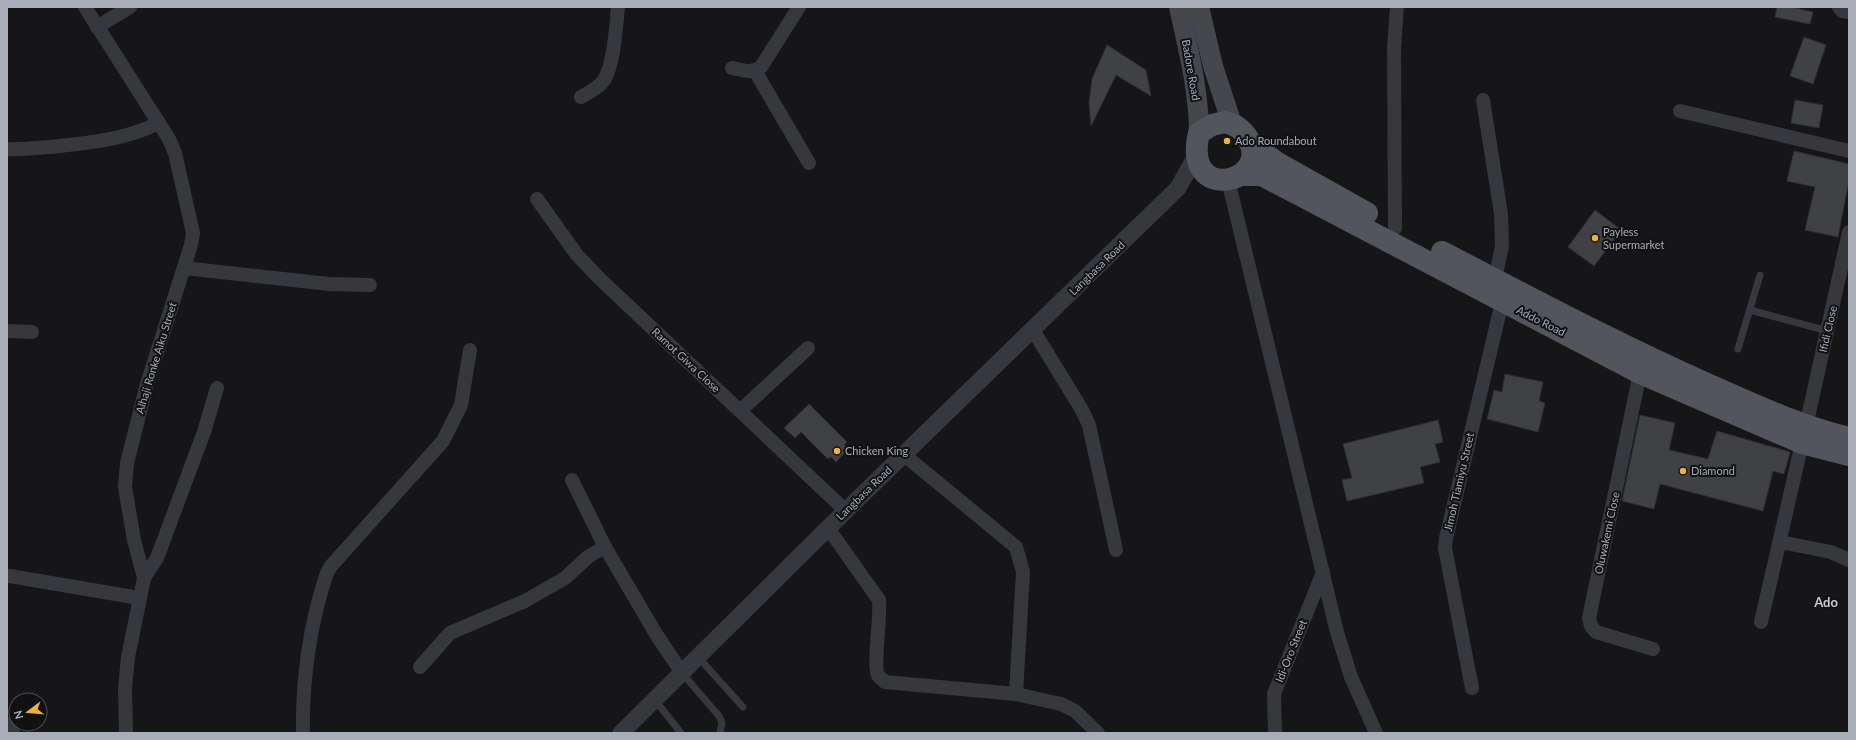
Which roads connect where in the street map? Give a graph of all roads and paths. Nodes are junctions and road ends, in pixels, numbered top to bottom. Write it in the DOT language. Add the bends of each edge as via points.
graph roads {
  1 [pos="85,7"];
  2 [pos="130,7"];
  3 [pos="618,7"];
  4 [pos="799,7"];
  5 [pos="1179,7"];
  6 [pos="1199,7"];
  7 [pos="1397,7"];
  8 [pos="1839,7"];
  9 [pos="1849,12"];
  10 [pos="97,27"];
  11 [pos="732,68"];
  12 [pos="755,72"];
  13 [pos="582,97"];
  14 [pos="1483,100"];
  15 [pos="1680,111"];
  16 [pos="159,123"];
  17 [pos="1232,124"];
  18 [pos="1198,133"];
  19 [pos="1250,143"];
  20 [pos="7,150"];
  21 [pos="1849,151"];
  22 [pos="1196,156"];
  23 [pos="809,163"];
  24 [pos="1225,177"];
  25 [pos="1178,188"];
  26 [pos="537,199"];
  27 [pos="1395,228"];
  28 [pos="1849,232"];
  29 [pos="184,268"];
  30 [pos="1760,275"];
  31 [pos="1495,279"];
  32 [pos="370,285"];
  33 [pos="1502,302"];
  34 [pos="1750,310"];
  35 [pos="1033,330"];
  36 [pos="7,331"];
  37 [pos="1828,331"];
  38 [pos="32,332"];
  39 [pos="808,348"];
  40 [pos="1738,349"];
  41 [pos="470,350"];
  42 [pos="1640,373"];
  43 [pos="217,388"];
  44 [pos="740,411"];
  45 [pos="1804,435"];
  46 [pos="1849,438"];
  47 [pos="903,454"];
  48 [pos="1849,455"];
  49 [pos="572,480"];
  50 [pos="846,511"];
  51 [pos="828,528"];
  52 [pos="1780,542"];
  53 [pos="605,548"];
  54 [pos="1116,550"];
  55 [pos="1849,560"];
  56 [pos="1323,572"];
  57 [pos="10,576"];
  58 [pos="144,578"];
  59 [pos="139,598"];
  60 [pos="1761,622"];
  61 [pos="1653,650"];
  62 [pos="697,657"];
  63 [pos="420,667"];
  64 [pos="682,673"];
  65 [pos="1472,688"];
  66 [pos="1016,694"];
  67 [pos="654,700"];
  68 [pos="743,708"];
  69 [pos="7,724"];
  70 [pos="628,731"];
  71 [pos="13,733"];
  72 [pos="126,733"];
  73 [pos="303,733"];
  74 [pos="681,733"];
  75 [pos="720,733"];
  76 [pos="1098,733"];
  77 [pos="1275,733"];
  78 [pos="1376,733"];
  1 -- 10 [label="street, Alhaji Ronke Aiku Street"];
  2 -- 10 [label="street"];
  3 -- 13 [label="street" via="612,59 604,80"];
  4 -- 12 [label="street" via="761,68"];
  5 -- 18 [label="main road, Badore Road" via="1193,68 1199,116"];
  6 -- 17 [label="main road, Badore Road" via="1213,66"];
  7 -- 27 [label="street" via="1394,48"];
  8 -- 9 [label="street" via="1842,11"];
  10 -- 16 [label="street, Alhaji Ronke Aiku Street"];
  11 -- 12 [label="street"];
  12 -- 23 [label="street"];
  14 -- 31 [label="street" via="1501,214 1502,246"];
  15 -- 21 [label="street"];
  16 -- 20 [label="street" via="138,133 116,139"];
  16 -- 29 [label="street, Alhaji Ronke Aiku Street" via="175,153 193,233"];
  17 -- 18 [label="main road" via="1218,123"];
  17 -- 19 [label="main road" via="1244,130"];
  18 -- 22 [label="main road"];
  19 -- 24 [label="main road" via="1250,164"];
  19 -- 27 [label="main road, Addo Road" via="1276,162"];
  22 -- 24 [label="main road" via="1199,167"];
  22 -- 25 [label="street"];
  24 -- 25 [label="street"];
  24 -- 33 [label="main road, Addo Road" via="1262,175"];
  24 -- 56 [label="street"];
  25 -- 35 [label="street, Langbasa Road"];
  26 -- 44 [label="street, Ramot Giwa Close" via="577,255 591,270"];
  27 -- 31 [label="main road, Addo Road"];
  28 -- 37 [label="street, Ifidi Close"];
  29 -- 32 [label="street" via="328,284"];
  29 -- 58 [label="street, Alhaji Ronke Aiku Street" via="147,384 126,463 125,487 134,540"];
  30 -- 34 [label="lane"];
  31 -- 45 [label="main road, Addo Road" via="1652,360 1742,400"];
  33 -- 42 [label="main road, Addo Road"];
  33 -- 65 [label="street, Jimoh Tiamiyu Street" via="1446,538"];
  34 -- 37 [label="lane"];
  34 -- 40 [label="lane"];
  35 -- 47 [label="street, Langbasa Road"];
  35 -- 54 [label="street" via="1089,425"];
  36 -- 38 [label="street"];
  37 -- 45 [label="street, Ifidi Close"];
  39 -- 44 [label="street"];
  41 -- 73 [label="street" via="461,405 443,441 374,516 327,573 314,622 307,669"];
  42 -- 45 [label="main road, Addo Road"];
  42 -- 61 [label="street, Oluwakemi Close" via="1589,618 1590,626 1596,632"];
  43 -- 58 [label="street" via="204,432 158,558"];
  44 -- 50 [label="street, Ramot Giwa Close"];
  45 -- 46 [label="main road, Addo Road"];
  45 -- 48 [label="main road, Addo Road"];
  45 -- 52 [label="street, Ifidi Close"];
  47 -- 50 [label="street, Langbasa Road"];
  47 -- 66 [label="street" via="1016,547 1024,572"];
  49 -- 53 [label="street"];
  50 -- 51 [label="street, Langbasa Road"];
  51 -- 62 [label="street, Langbasa Road"];
  51 -- 66 [label="street" via="879,600 876,666 878,675 885,682"];
  52 -- 55 [label="street" via="1831,552"];
  52 -- 60 [label="street, Ifidi Close"];
  53 -- 63 [label="street" via="589,556 565,578 525,601 450,633"];
  53 -- 64 [label="street"];
  56 -- 77 [label="street, Idi-Oro Street" via="1274,694"];
  56 -- 78 [label="street" via="1337,632 1351,676"];
  57 -- 59 [label="street"];
  58 -- 59 [label="street, Alhaji Ronke Aiku Street"];
  59 -- 72 [label="street, Alhaji Ronke Aiku Street" via="125,688"];
  62 -- 64 [label="street, Langbasa Road"];
  62 -- 68 [label="lane"];
  64 -- 67 [label="street, Langbasa Road"];
  64 -- 75 [label="lane" via="719,716 722,723"];
  66 -- 76 [label="street" via="1061,704 1075,711"];
  67 -- 70 [label="street, Langbasa Road"];
  67 -- 74 [label="lane"];
  69 -- 71 [label="street"];
}
